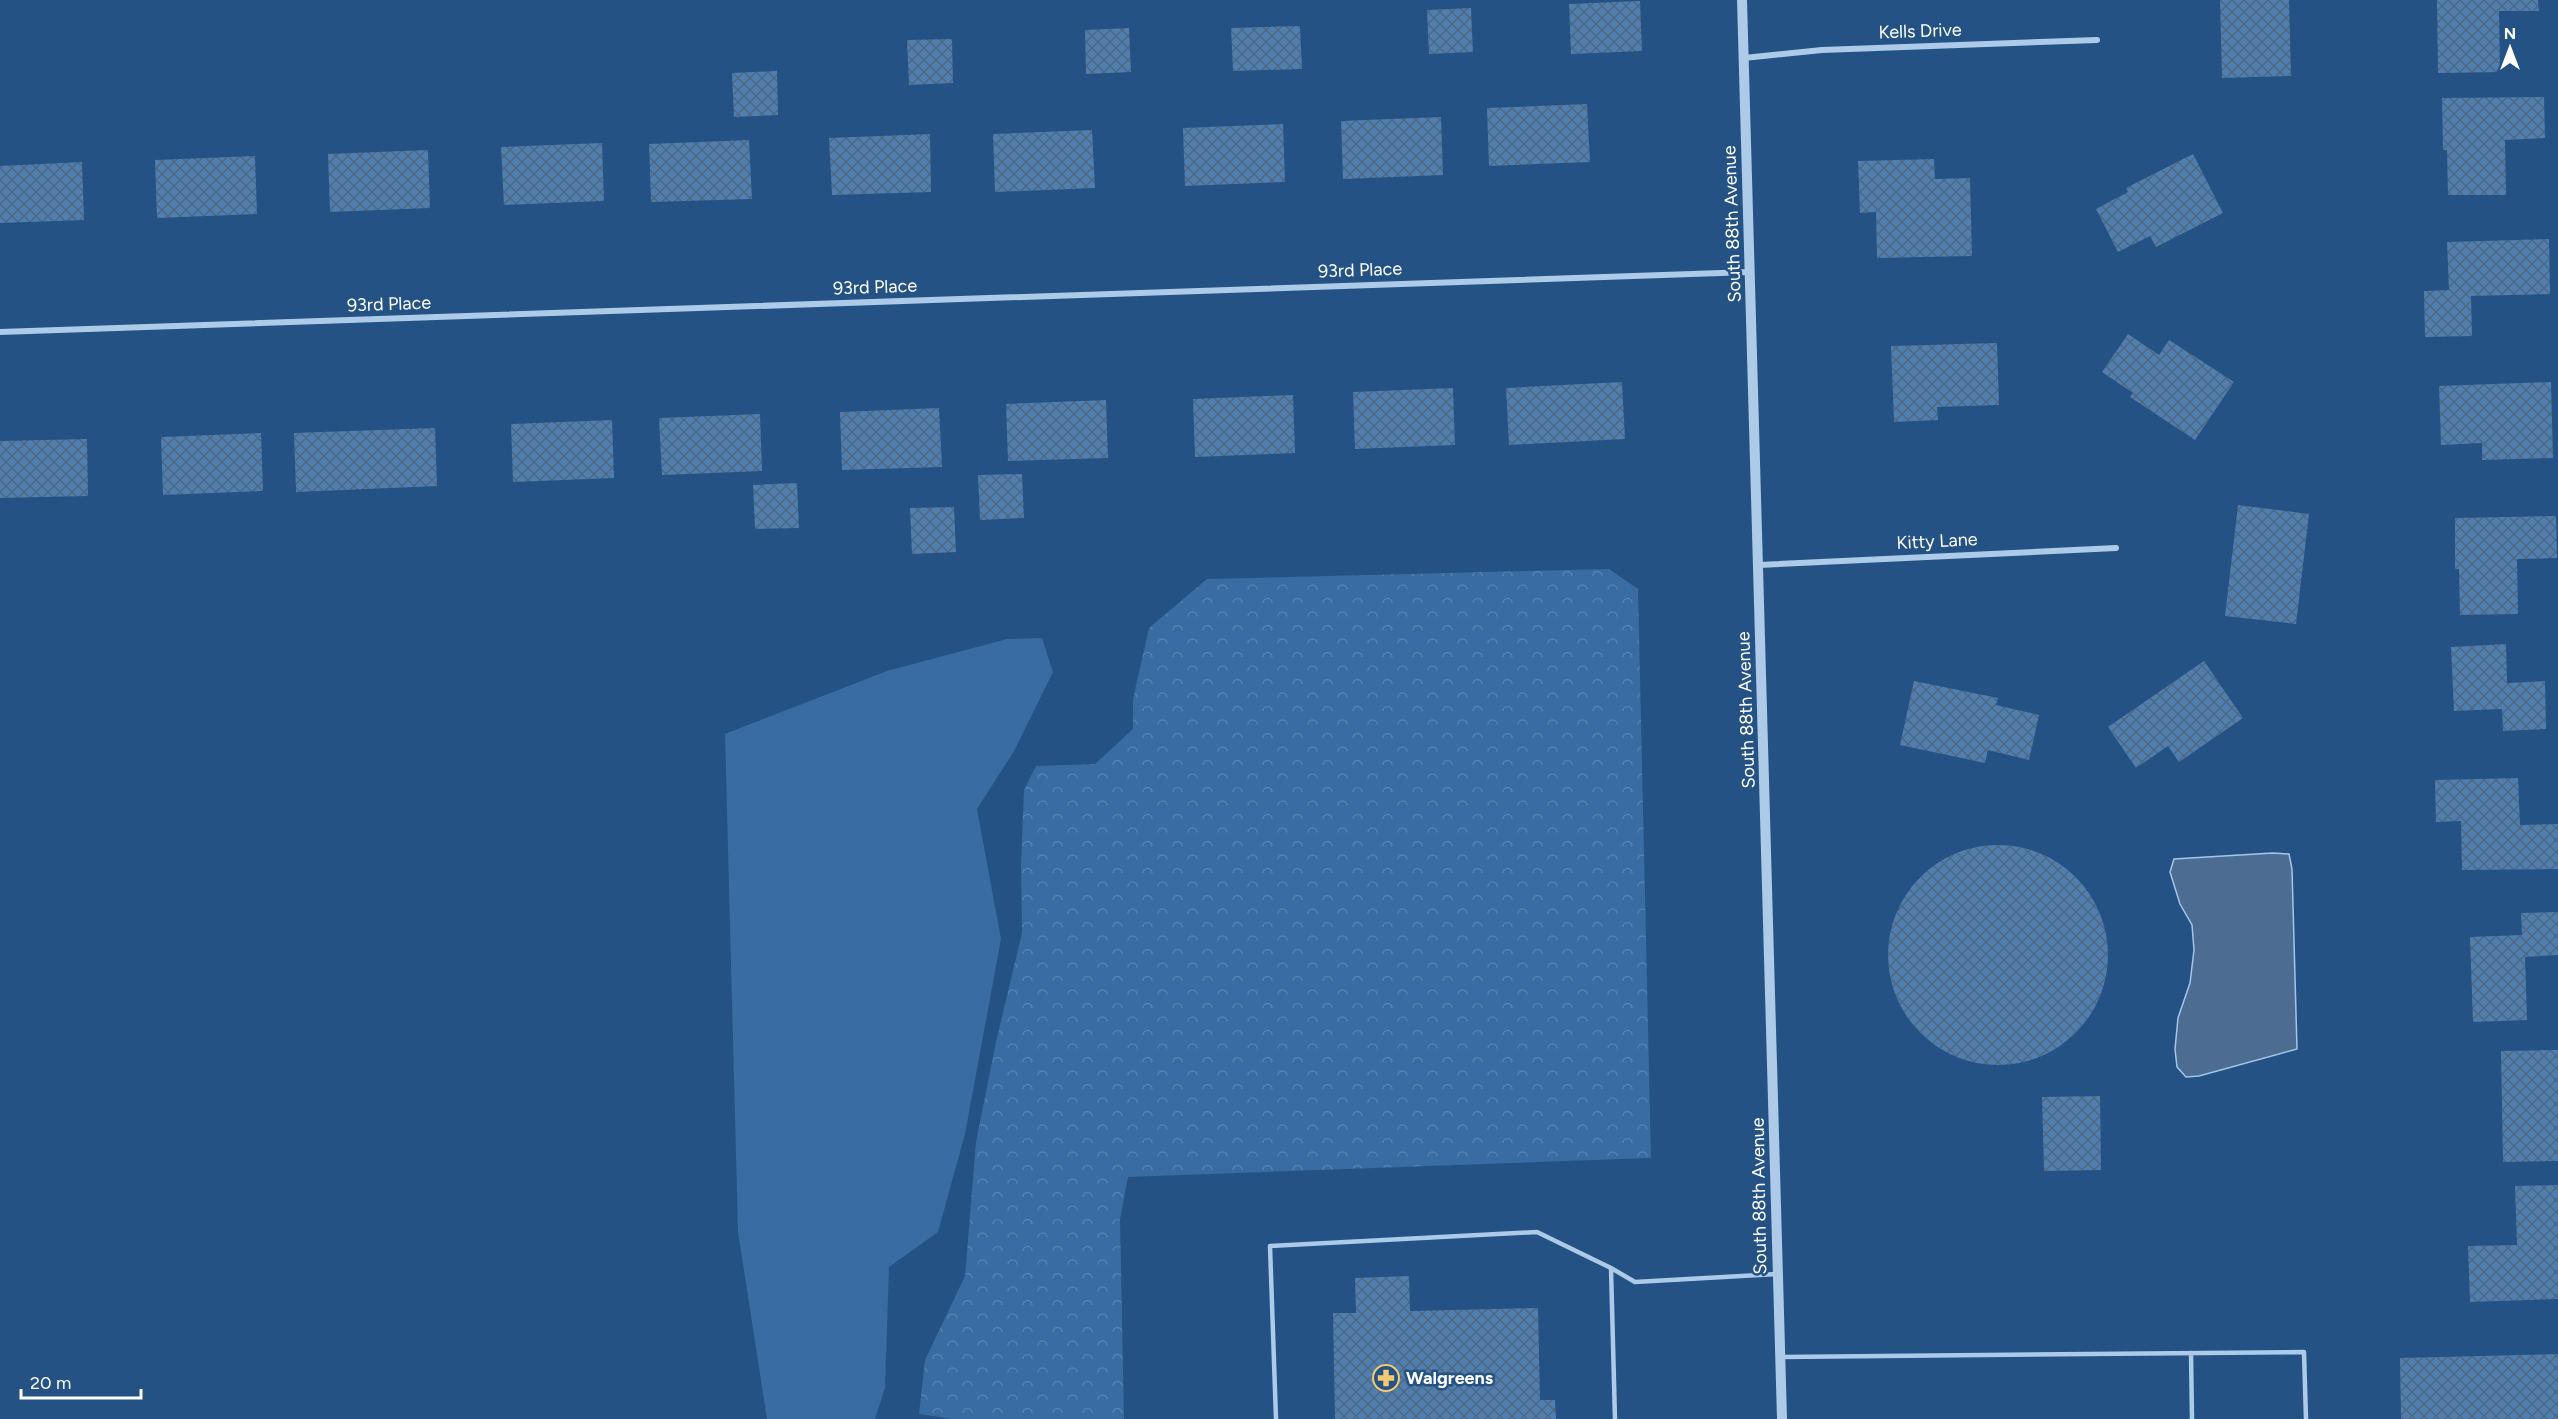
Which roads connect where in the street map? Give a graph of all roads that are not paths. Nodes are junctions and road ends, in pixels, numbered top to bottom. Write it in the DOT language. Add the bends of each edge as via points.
graph roads {
  1 [pos="1742,0"];
  2 [pos="2097,40"];
  3 [pos="1744,58"];
  4 [pos="1750,272"];
  5 [pos="0,332"];
  6 [pos="2116,548"];
  7 [pos="1759,565"];
  8 [pos="1611,1268"];
  9 [pos="1778,1274"];
  10 [pos="2191,1353"];
  11 [pos="1780,1357"];
  12 [pos="1276,1419"];
  13 [pos="1615,1419"];
  14 [pos="1782,1419"];
  15 [pos="2192,1419"];
  16 [pos="2306,1419"];
  1 -- 3 [label="street, South 88th Avenue"];
  2 -- 3 [label="street, Kells Drive" via="1822,50"];
  3 -- 4 [label="street, South 88th Avenue"];
  4 -- 5 [label="street, 93rd Place"];
  4 -- 7 [label="street, South 88th Avenue"];
  6 -- 7 [label="street, Kitty Lane"];
  7 -- 9 [label="street, South 88th Avenue"];
  8 -- 9 [label="lane" via="1635,1282"];
  8 -- 12 [label="lane" via="1537,1233 1270,1246"];
  8 -- 13 [label="lane"];
  9 -- 11 [label="street, South 88th Avenue"];
  10 -- 11 [label="lane"];
  10 -- 15 [label="lane"];
  10 -- 16 [label="lane" via="2304,1353"];
  11 -- 14 [label="street, South 88th Avenue"];
}
